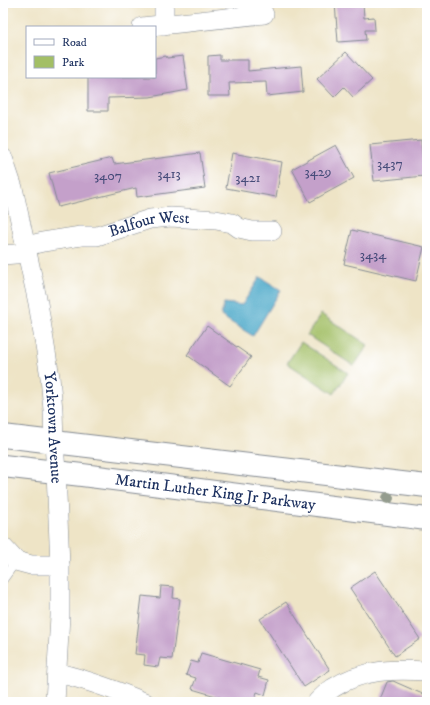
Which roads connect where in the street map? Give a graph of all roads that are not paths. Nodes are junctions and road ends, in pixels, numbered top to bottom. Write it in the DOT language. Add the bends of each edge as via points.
graph roads {
  1 [pos="164,3"];
  2 [pos="264,14"];
  3 [pos="164,25"];
  4 [pos="153,26"];
  5 [pos="3,158"];
  6 [pos="272,231"];
  7 [pos="27,249"];
  8 [pos="3,255"];
  9 [pos="3,436"];
  10 [pos="54,443"];
  11 [pos="3,466"];
  12 [pos="56,472"];
  13 [pos="427,486"];
  14 [pos="427,520"];
  15 [pos="3,547"];
  16 [pos="16,561"];
  17 [pos="60,565"];
  18 [pos="3,579"];
  19 [pos="427,671"];
  20 [pos="58,673"];
  21 [pos="55,702"];
  22 [pos="144,702"];
  23 [pos="317,702"];
  1 -- 3 [label="street"];
  2 -- 3 [label="street"];
  3 -- 4 [label="street"];
  5 -- 7 [label="street, Yorktown Avenue" via="13,188"];
  6 -- 7 [label="street, Balfour West" via="252,231 216,220 171,217 150,219 97,236 43,242"];
  7 -- 8 [label="street, Balfour West"];
  7 -- 10 [label="street, Yorktown Avenue" via="50,377"];
  9 -- 10 [label="main road, Martin Luther King Jr Parkway"];
  10 -- 12 [label="street, Yorktown Avenue"];
  10 -- 13 [label="main road, Martin Luther King Jr Parkway"];
  11 -- 12 [label="main road, Martin Luther King Jr Parkway"];
  12 -- 14 [label="main road, Martin Luther King Jr Parkway"];
  12 -- 17 [label="street, Yorktown Avenue"];
  15 -- 16 [label="street"];
  16 -- 17 [label="street"];
  16 -- 18 [label="lane"];
  17 -- 20 [label="street, Yorktown Avenue"];
  19 -- 23 [label="street" via="397,669 364,674 333,688"];
  20 -- 21 [label="street, Yorktown Avenue"];
  20 -- 22 [label="street" via="81,678"];
}
